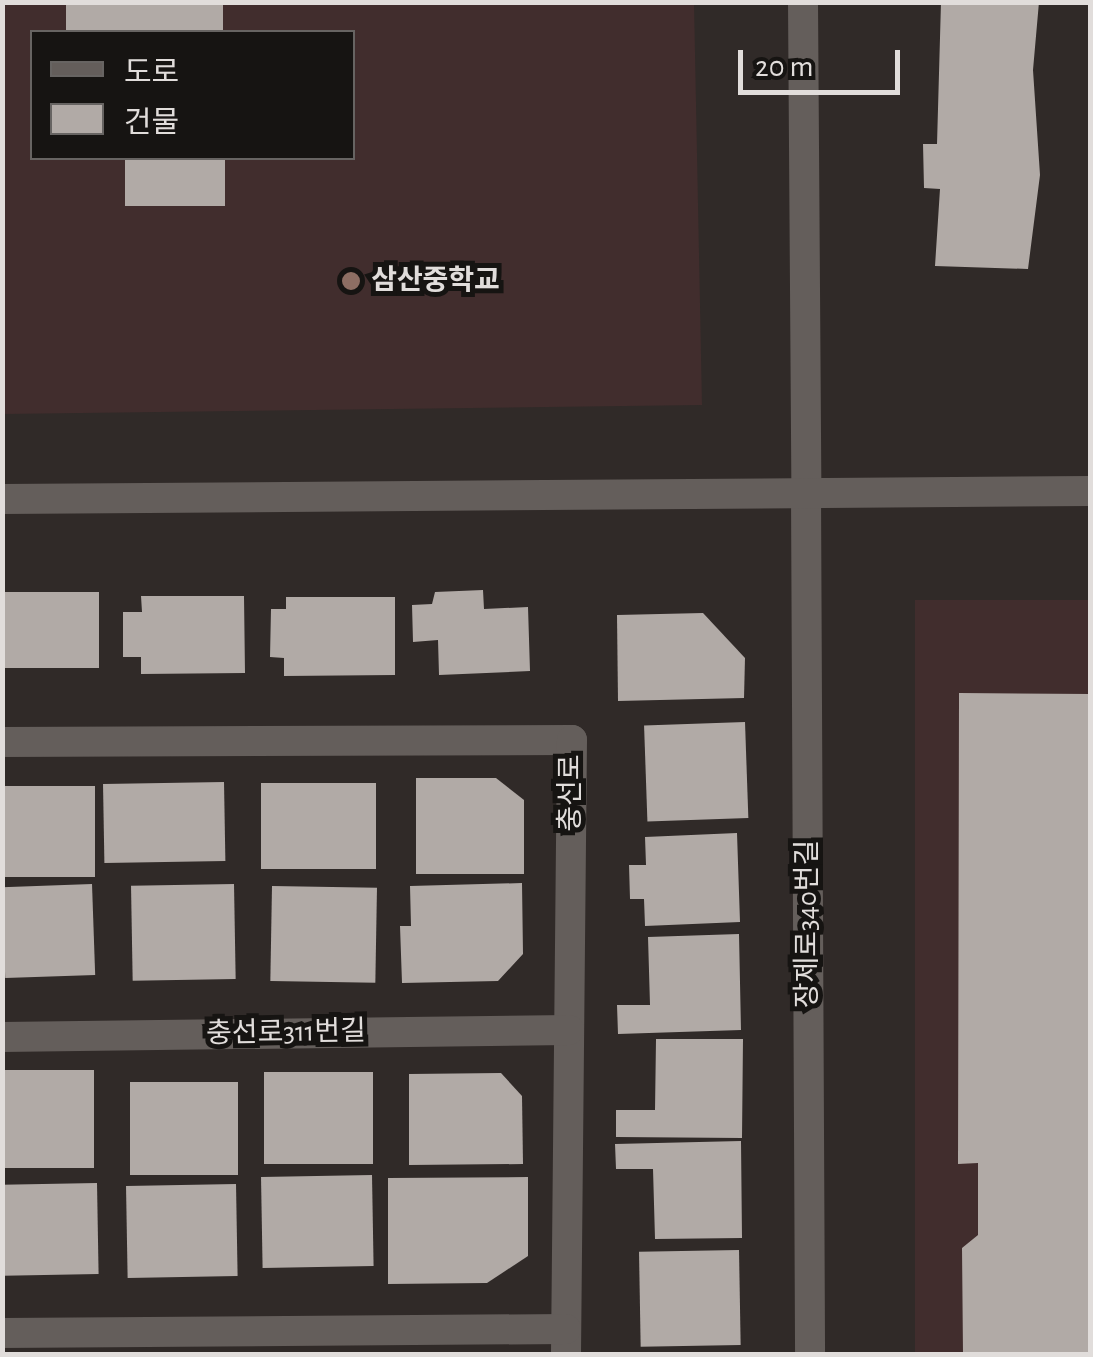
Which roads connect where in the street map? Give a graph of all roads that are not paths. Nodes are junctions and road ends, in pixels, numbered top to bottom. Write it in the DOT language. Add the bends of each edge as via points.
graph roads {
  1 [pos="803,2"];
  2 [pos="1090,491"];
  3 [pos="806,492"];
  4 [pos="2,498"];
  5 [pos="2,742"];
  6 [pos="569,1030"];
  7 [pos="2,1037"];
  8 [pos="2,1333"];
  9 [pos="566,1342"];
  10 [pos="810,1354"];
  1 -- 3 [label="street, 장제로340번길"];
  2 -- 3 [label="street"];
  3 -- 4 [label="street"];
  3 -- 10 [label="street, 장제로340번길"];
  5 -- 6 [label="street, 충선로" via="572,740"];
  6 -- 7 [label="street, 충선로311번길"];
  6 -- 9 [label="street, 충선로"];
  8 -- 9 [label="street"];
}
